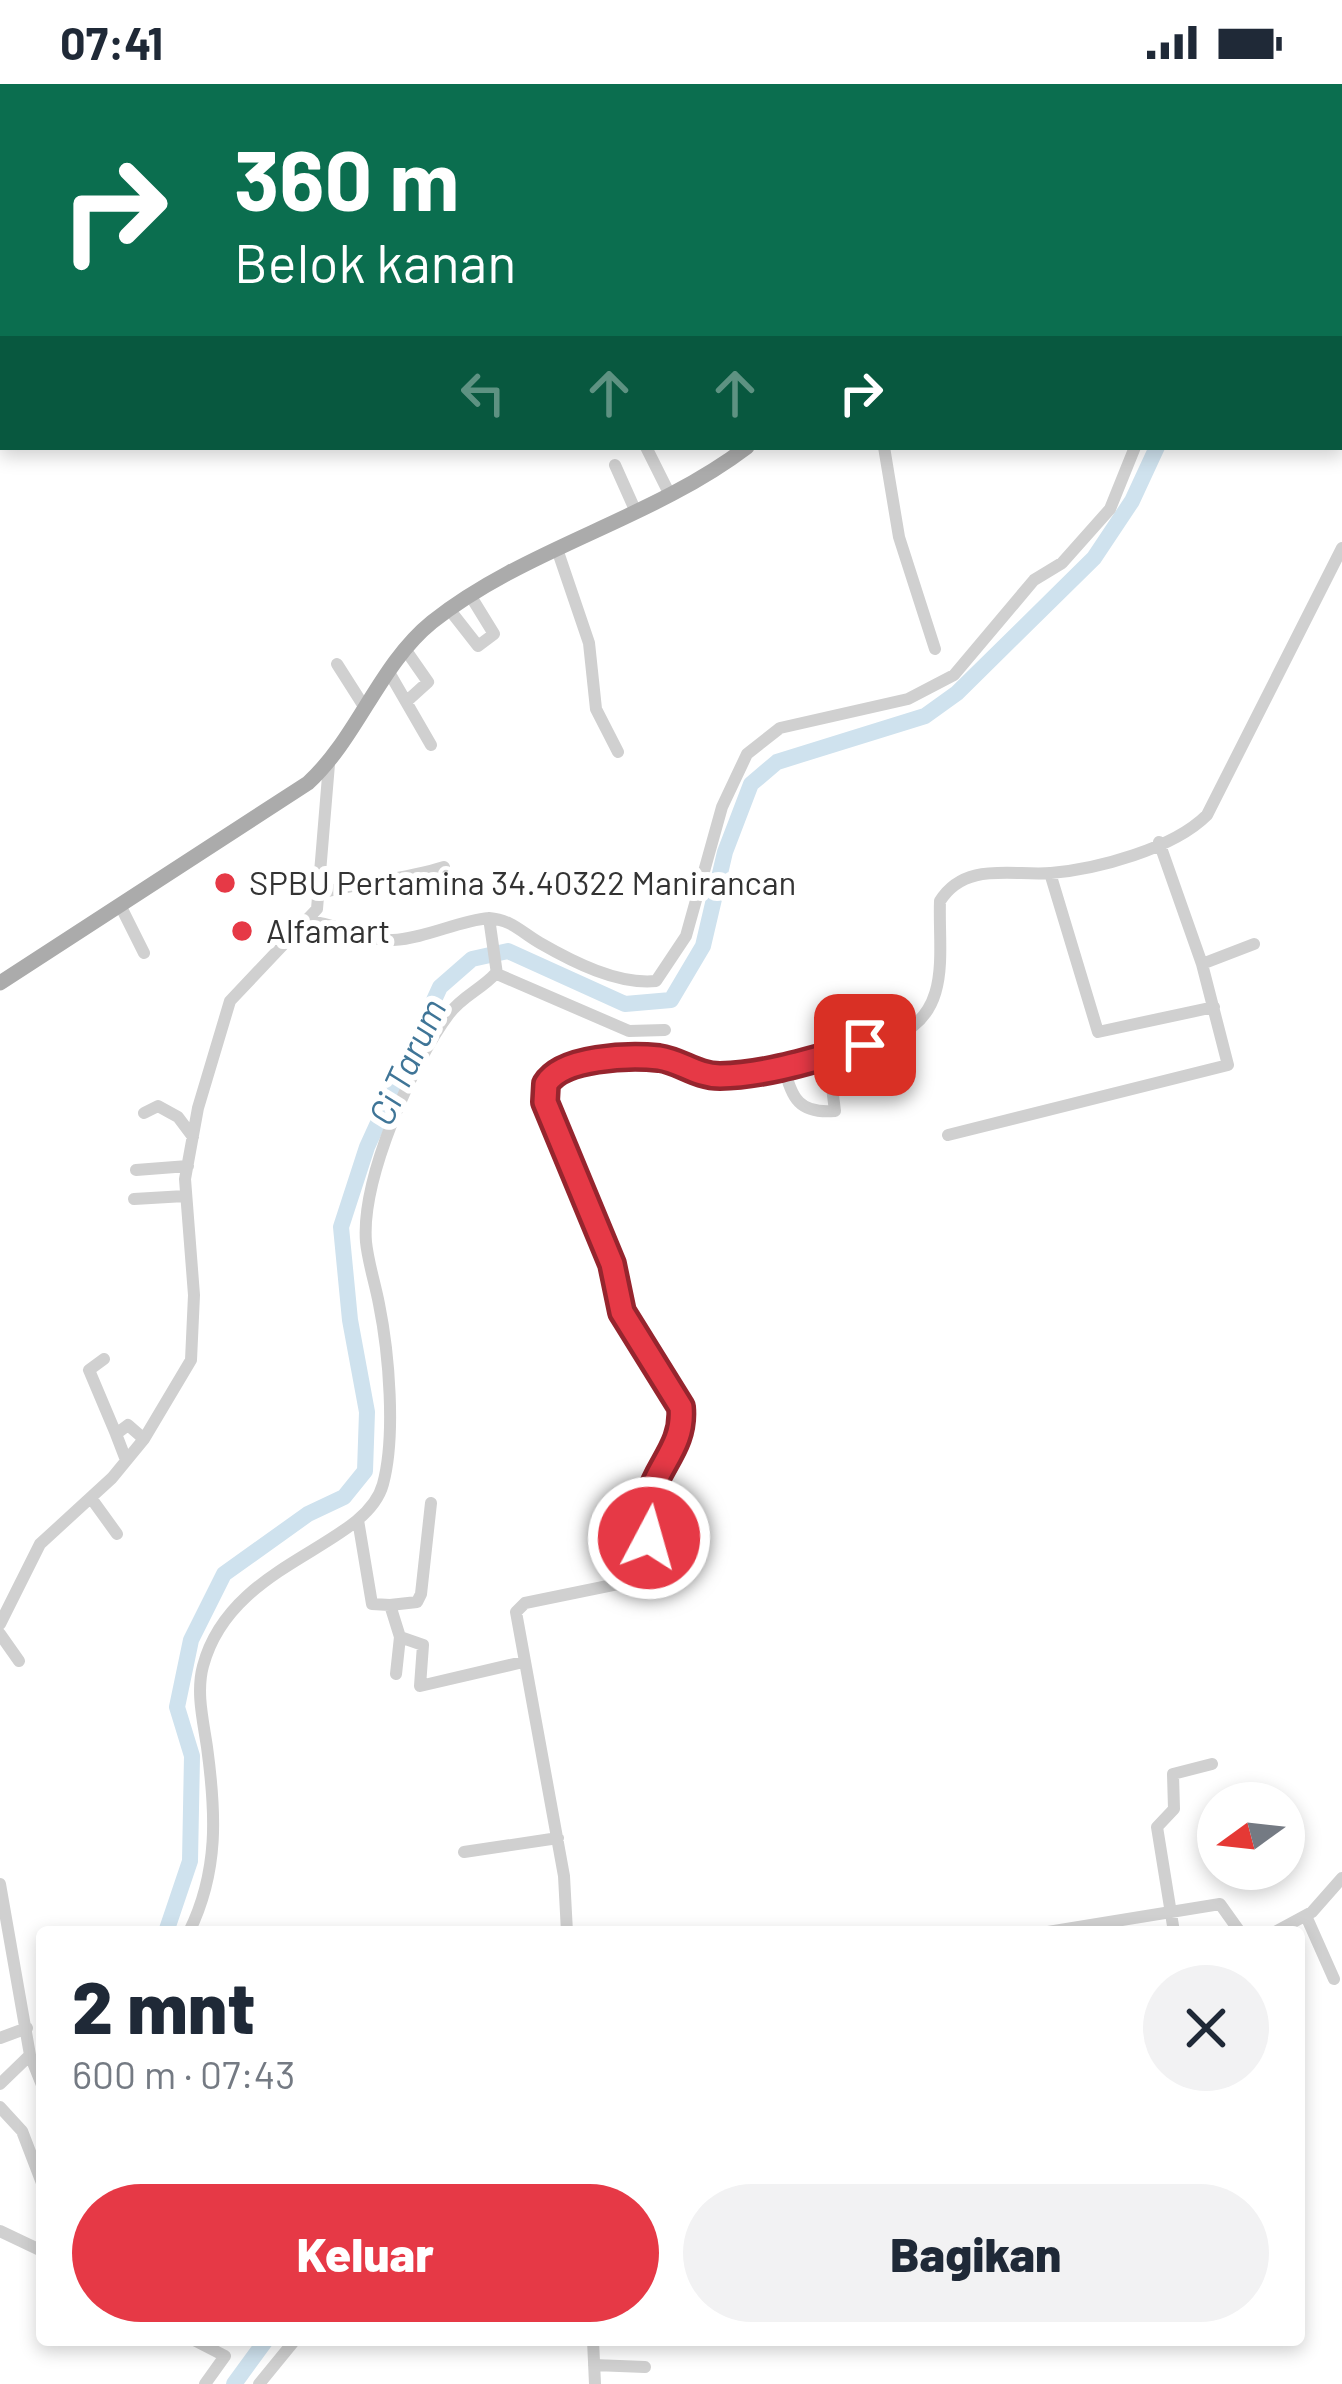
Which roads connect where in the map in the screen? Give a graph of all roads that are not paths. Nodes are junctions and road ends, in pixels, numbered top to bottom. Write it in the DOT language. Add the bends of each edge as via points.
graph roads {
  1 [pos="648,450"];
  2 [pos="740,450"];
  3 [pos="884,450"];
  4 [pos="1134,450"];
  5 [pos="615,465"];
  6 [pos="670,495"];
  7 [pos="636,512"];
  8 [pos="1342,548"];
  9 [pos="557,549"];
  10 [pos="470,596"];
  11 [pos="449,609"];
  12 [pos="405,649"];
  13 [pos="934,649"];
  14 [pos="337,664"];
  15 [pos="390,674"];
  16 [pos="407,701"];
  17 [pos="364,708"];
  18 [pos="430,745"];
  19 [pos="618,752"];
  20 [pos="329,764"];
  21 [pos="1159,842"];
  22 [pos="444,867"];
  23 [pos="1050,873"];
  24 [pos="320,893"];
  25 [pos="120,905"];
  26 [pos="308,921"];
  27 [pos="490,921"];
  28 [pos="1254,944"];
  29 [pos="144,953"];
  30 [pos="1202,964"];
  31 [pos="495,971"];
  32 [pos="0,983"];
  33 [pos="1214,1007"];
  34 [pos="825,1008"];
  35 [pos="665,1030"];
  36 [pos="832,1054"];
  37 [pos="784,1066"];
  38 [pos="144,1113"];
  39 [pos="948,1136"];
  40 [pos="193,1137"];
  41 [pos="188,1166"];
  42 [pos="136,1170"];
  43 [pos="185,1196"];
  44 [pos="134,1199"];
  45 [pos="104,1359"];
  46 [pos="116,1434"];
  47 [pos="144,1439"];
  48 [pos="126,1460"];
  49 [pos="92,1498"];
  50 [pos="430,1503"];
  51 [pos="358,1520"];
  52 [pos="117,1534"];
  53 [pos="390,1605"];
  54 [pos="0,1624"];
  55 [pos="0,1634"];
  56 [pos="400,1637"];
  57 [pos="19,1661"];
  58 [pos="523,1662"];
  59 [pos="396,1674"];
  60 [pos="1212,1764"];
  61 [pos="558,1838"];
  62 [pos="464,1852"];
  63 [pos="1342,1878"];
  64 [pos="0,1884"];
  65 [pos="1170,1912"];
  66 [pos="1306,1916"];
  67 [pos="192,1926"];
  68 [pos="566,1926"];
  69 [pos="1085,1926"];
  70 [pos="1173,1926"];
  71 [pos="1236,1926"];
  72 [pos="1287,1926"];
  73 [pos="1334,1979"];
  74 [pos="27,2028"];
  75 [pos="0,2038"];
  76 [pos="30,2055"];
  77 [pos="36,2070"];
  78 [pos="0,2082"];
  79 [pos="0,2107"];
  80 [pos="36,2167"];
  81 [pos="0,2231"];
  82 [pos="36,2248"];
  83 [pos="206,2346"];
  84 [pos="291,2346"];
  85 [pos="593,2346"];
  86 [pos="594,2365"];
  87 [pos="645,2367"];
  88 [pos="205,2384"];
  89 [pos="260,2384"];
  90 [pos="596,2384"];
  1 -- 6 [label="street"];
  2 -- 6 [label="main road"];
  3 -- 13 [label="street" via="898,537"];
  4 -- 27 [label="street" via="1110,509 1062,563 1034,580 954,675 908,698 780,728 747,754 722,807 686,936 656,981 619,979 507,920"];
  5 -- 7 [label="street"];
  6 -- 7 [label="main road"];
  7 -- 9 [label="main road"];
  8 -- 21 [label="street" via="1207,815"];
  9 -- 10 [label="main road"];
  9 -- 19 [label="street" via="589,643 596,709"];
  10 -- 11 [label="main road"];
  10 -- 11 [label="street" via="494,634 478,646"];
  11 -- 12 [label="main road"];
  12 -- 15 [label="main road"];
  12 -- 16 [label="street" via="428,682"];
  14 -- 17 [label="street"];
  15 -- 16 [label="street"];
  15 -- 17 [label="main road"];
  16 -- 18 [label="street"];
  17 -- 20 [label="main road"];
  20 -- 24 [label="street"];
  20 -- 25 [label="main road"];
  21 -- 23 [label="street"];
  21 -- 30 [label="street"];
  22 -- 24 [label="street"];
  23 -- 33 [label="street" via="1098,1032"];
  23 -- 36 [label="street" via="983,873 944,894 942,969 923,1016 905,1033"];
  24 -- 26 [label="street"];
  25 -- 29 [label="street"];
  25 -- 32 [label="main road"];
  26 -- 27 [label="street" via="391,940"];
  26 -- 40 [label="street" via="230,1001"];
  27 -- 31 [label="street"];
  28 -- 30 [label="street"];
  30 -- 33 [label="street"];
  31 -- 35 [label="street" via="629,1031"];
  31 -- 51 [label="street" via="447,1016 391,1127 375,1183 366,1246 387,1349 387,1448 383,1484"];
  33 -- 39 [label="street" via="1226,1067"];
  34 -- 36 [label="street"];
  36 -- 37 [label="street"];
  36 -- 37 [label="street" via="835,1111 798,1104"];
  37 -- 58 [label="street" via="719,1076 656,1058 615,1060 563,1068 546,1084 545,1102 612,1264 622,1312 682,1415 644,1501 647,1578 523,1604 516,1612"];
  38 -- 40 [label="street" via="158,1106"];
  40 -- 41 [label="street"];
  41 -- 42 [label="street"];
  41 -- 43 [label="street"];
  43 -- 44 [label="street"];
  43 -- 47 [label="street" via="196,1339"];
  45 -- 46 [label="street" via="89,1370"];
  46 -- 47 [label="street" via="128,1425"];
  46 -- 48 [label="street"];
  47 -- 48 [label="street"];
  48 -- 49 [label="street"];
  49 -- 52 [label="street"];
  49 -- 54 [label="street" via="40,1544"];
  50 -- 53 [label="street" via="421,1594 417,1602"];
  51 -- 53 [label="street" via="372,1604"];
  51 -- 67 [label="street" via="275,1570 212,1640 200,1680 214,1804 209,1892"];
  53 -- 56 [label="street"];
  55 -- 57 [label="street"];
  56 -- 58 [label="street" via="422,1645 425,1689"];
  56 -- 59 [label="street"];
  58 -- 61 [label="street"];
  60 -- 65 [label="street" via="1173,1774 1174,1809 1157,1827"];
  61 -- 62 [label="street"];
  61 -- 68 [label="street"];
  63 -- 66 [label="street"];
  64 -- 74 [label="street"];
  65 -- 69 [label="street"];
  65 -- 70 [label="street"];
  65 -- 71 [label="street" via="1220,1904"];
  66 -- 72 [label="street"];
  66 -- 73 [label="street"];
  74 -- 75 [label="street"];
  74 -- 76 [label="street"];
  76 -- 77 [label="street"];
  76 -- 78 [label="street"];
  79 -- 80 [label="street" via="22,2131"];
  81 -- 82 [label="street"];
  83 -- 88 [label="street" via="225,2356"];
  84 -- 89 [label="street"];
  85 -- 86 [label="street"];
  86 -- 87 [label="street"];
  86 -- 90 [label="street"];
}
